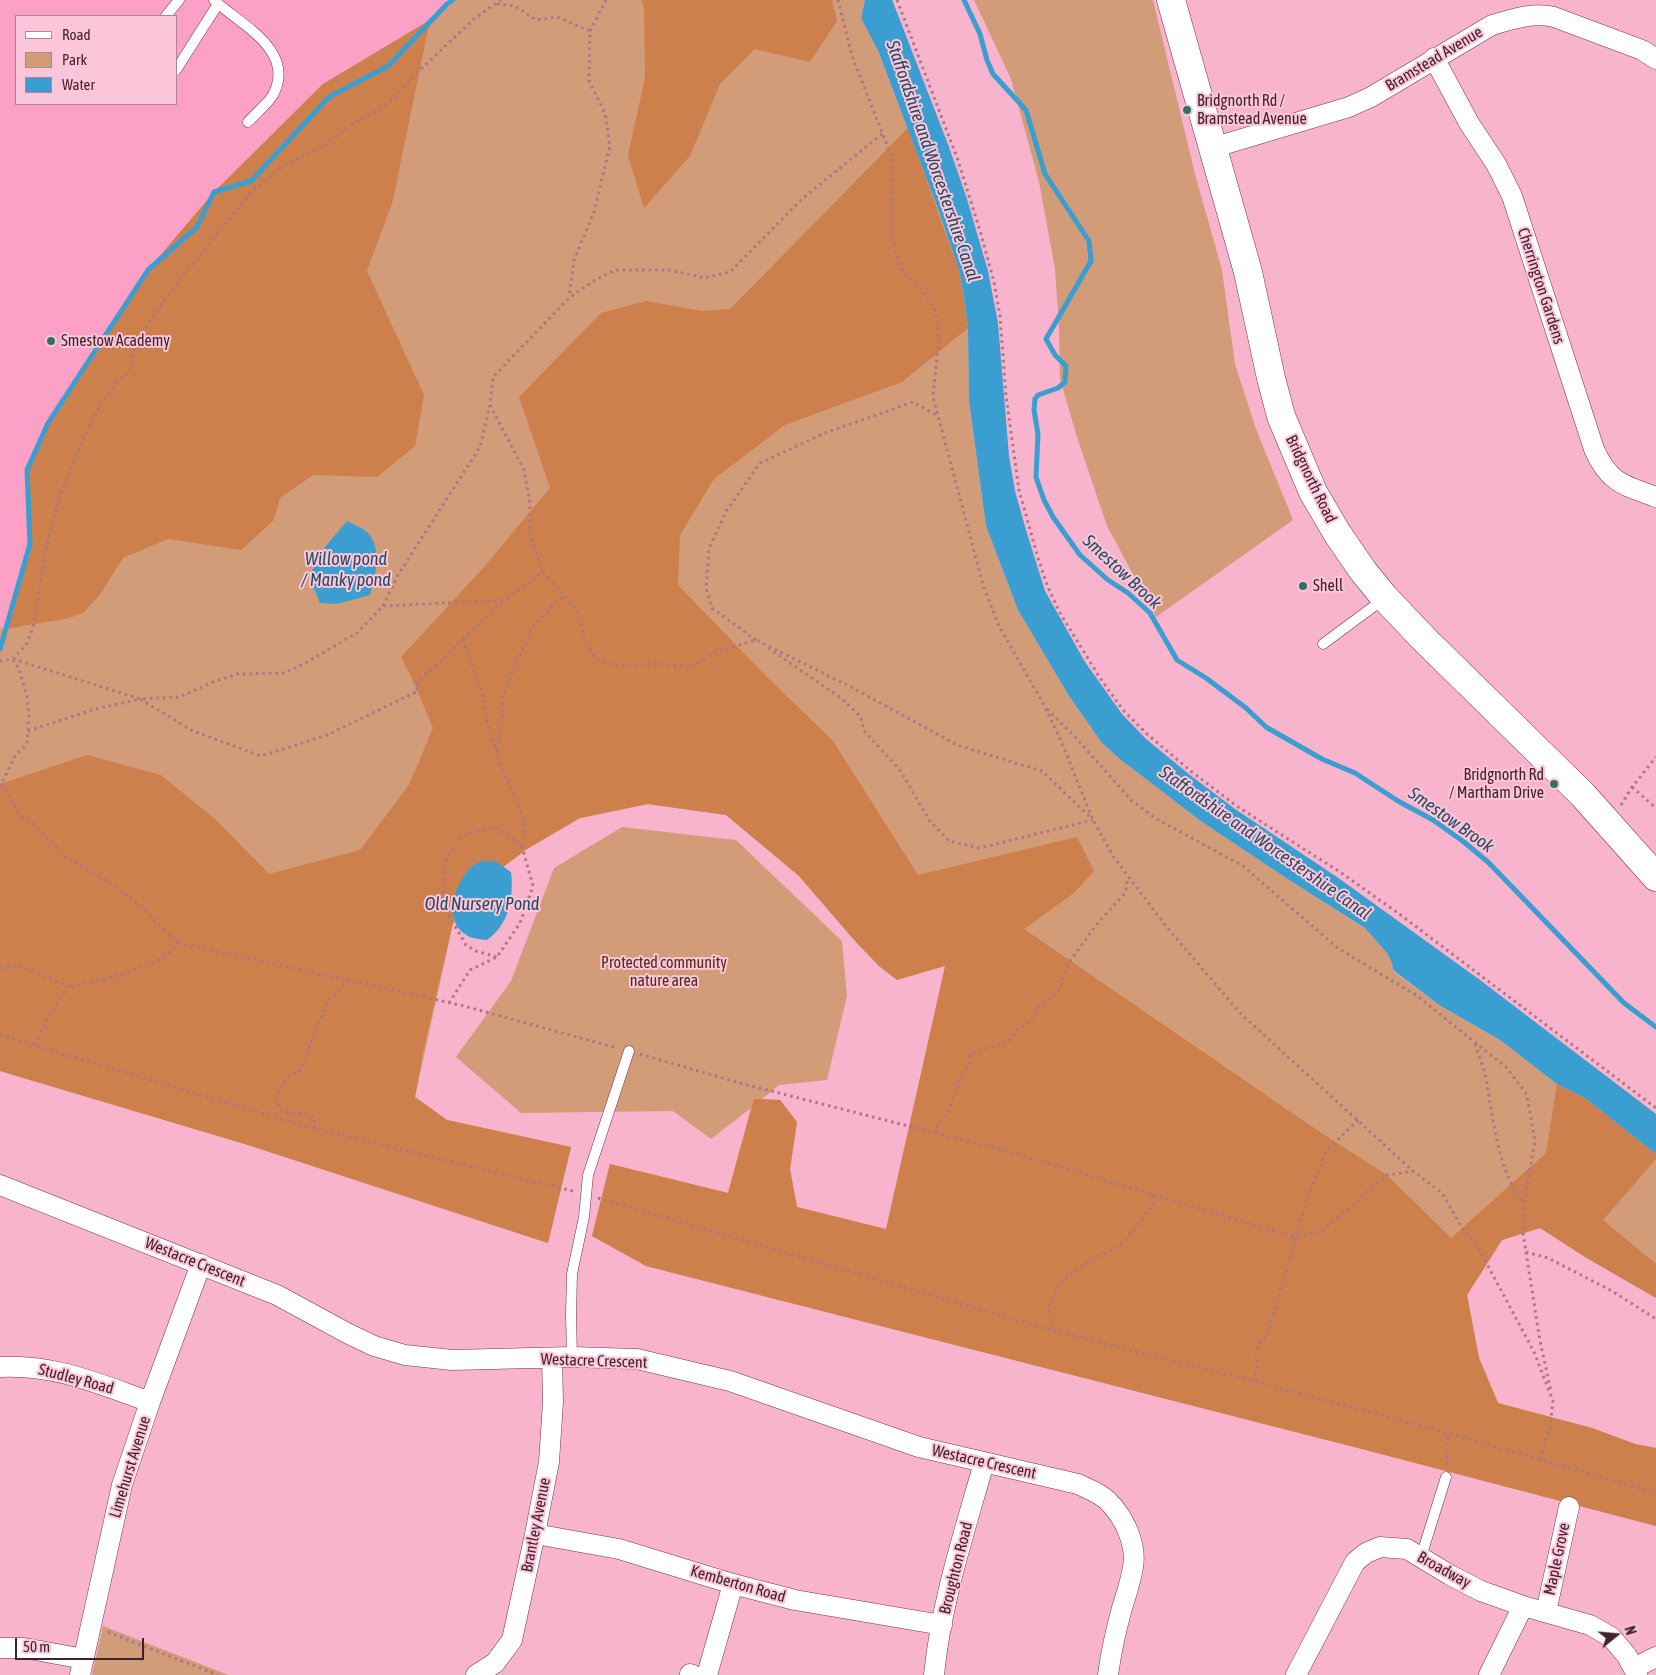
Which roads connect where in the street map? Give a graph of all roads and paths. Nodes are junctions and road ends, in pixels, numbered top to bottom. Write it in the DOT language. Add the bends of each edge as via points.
graph roads {
  1 [pos="179,0"];
  2 [pos="501,0"];
  3 [pos="606,0"];
  4 [pos="838,0"];
  5 [pos="897,0"];
  6 [pos="1171,0"];
  7 [pos="216,2"];
  8 [pos="496,4"];
  9 [pos="167,15"];
  10 [pos="590,30"];
  11 [pos="1434,58"];
  12 [pos="1656,58"];
  13 [pos="178,67"];
  14 [pos="248,122"];
  15 [pos="882,134"];
  16 [pos="1212,148"];
  17 [pos="569,298"];
  18 [pos="490,405"];
  19 [pos="939,417"];
  20 [pos="1656,497"];
  21 [pos="543,572"];
  22 [pos="565,596"];
  23 [pos="1385,598"];
  24 [pos="504,600"];
  25 [pos="384,606"];
  26 [pos="463,639"];
  27 [pos="756,640"];
  28 [pos="1323,644"];
  29 [pos="13,659"];
  30 [pos="1,661"];
  31 [pos="140,699"];
  32 [pos="1044,705"];
  33 [pos="28,731"];
  34 [pos="497,751"];
  35 [pos="1656,757"];
  36 [pos="1,785"];
  37 [pos="1632,787"];
  38 [pos="1656,808"];
  39 [pos="1093,820"];
  40 [pos="1610,824"];
  41 [pos="522,847"];
  42 [pos="1129,877"];
  43 [pos="1656,878"];
  44 [pos="178,943"];
  45 [pos="497,957"];
  46 [pos="0,968"];
  47 [pos="348,980"];
  48 [pos="68,987"];
  49 [pos="449,1003"];
  50 [pos="0,1035"];
  51 [pos="1474,1043"];
  52 [pos="36,1045"];
  53 [pos="629,1051"];
  54 [pos="1656,1108"];
  55 [pos="1358,1120"];
  56 [pos="314,1129"];
  57 [pos="936,1134"];
  58 [pos="1413,1171"];
  59 [pos="0,1184"];
  60 [pos="586,1195"];
  61 [pos="1152,1195"];
  62 [pos="1524,1204"];
  63 [pos="1295,1237"];
  64 [pos="1526,1252"];
  65 [pos="202,1264"];
  66 [pos="1656,1319"];
  67 [pos="1054,1331"];
  68 [pos="562,1358"];
  69 [pos="0,1367"];
  70 [pos="1252,1381"];
  71 [pos="150,1402"];
  72 [pos="1553,1402"];
  73 [pos="1448,1433"];
  74 [pos="1540,1460"];
  75 [pos="984,1463"];
  76 [pos="1446,1477"];
  77 [pos="1656,1493"];
  78 [pos="1569,1506"];
  79 [pos="536,1534"];
  80 [pos="1421,1557"];
  81 [pos="733,1584"];
  82 [pos="1523,1606"];
  83 [pos="1546,1612"];
  84 [pos="91,1625"];
  85 [pos="942,1625"];
  86 [pos="0,1648"];
  87 [pos="1656,1657"];
  88 [pos="82,1667"];
  89 [pos="1636,1671"];
  90 [pos="218,1675"];
  91 [pos="476,1675"];
  92 [pos="707,1675"];
  93 [pos="934,1675"];
  94 [pos="1108,1675"];
  95 [pos="1296,1675"];
  96 [pos="1489,1675"];
  1 -- 9 [label="lane"];
  2 -- 8 [label="path"];
  3 -- 10 [label="path"];
  4 -- 15 [label="path" via="852,56"];
  5 -- 54 [label="path" via="958,160 994,282 1019,490 1038,558 1060,613 1100,678 1123,710 1192,772 1238,807 1398,913"];
  6 -- 16 [label="highway, Bridgnorth Road"];
  7 -- 13 [label="lane"];
  7 -- 14 [label="lane" via="251,29 277,60 274,93"];
  8 -- 10 [label="path" via="515,6 536,20 557,17"];
  8 -- 29 [label="path" via="475,18 389,103 328,143 286,164 252,191 152,318 135,348 130,371 101,403 59,498 46,549 33,628 26,645"];
  10 -- 17 [label="path" via="589,81 605,113 610,146 594,212 574,260"];
  11 -- 12 [label="street, Bramstead Avenue" via="1492,25 1541,14"];
  11 -- 16 [label="street, Bramstead Avenue" via="1349,107"];
  11 -- 20 [label="street, Cherrington Gardens" via="1512,196 1601,465 1624,485"];
  15 -- 17 [label="path" via="802,199 730,272 705,278 669,270 616,270"];
  15 -- 19 [label="path" via="893,160 891,226 894,245 902,270 921,288 935,309 939,336 933,397"];
  16 -- 23 [label="highway, Bridgnorth Road" via="1248,272 1281,416 1313,492 1337,533"];
  17 -- 18 [label="path" via="493,377"];
  18 -- 21 [label="path" via="524,470 530,503 530,536"];
  18 -- 25 [label="path" via="480,447 398,575"];
  19 -- 27 [label="path" via="913,402 825,433 760,463 727,510 710,548 706,588 712,608"];
  19 -- 32 [label="path" via="984,588 999,626"];
  21 -- 22 [label="path"];
  21 -- 24 [label="path"];
  22 -- 27 [label="path" via="576,609 585,640 595,658 614,665 665,664 692,668 714,652"];
  22 -- 34 [label="path" via="534,626 515,666 502,698"];
  23 -- 28 [label="lane"];
  23 -- 40 [label="highway, Bridgnorth Road"];
  24 -- 25 [label="path"];
  24 -- 26 [label="path"];
  25 -- 31 [label="path" via="357,633 285,673 237,674 179,697"];
  26 -- 31 [label="path" via="415,685 418,691 327,735 261,756 193,731"];
  26 -- 34 [label="path"];
  27 -- 39 [label="path" via="958,745 1042,771"];
  27 -- 39 [label="path" via="841,698 860,716 865,732 900,770 929,820 949,841 980,848"];
  29 -- 30 [label="path"];
  29 -- 31 [label="path"];
  29 -- 33 [label="path" via="27,697"];
  31 -- 33 [label="path" via="92,710"];
  32 -- 39 [label="path"];
  32 -- 51 [label="path" via="1131,800 1155,818 1243,866 1339,949 1416,995"];
  33 -- 36 [label="path" via="27,744 15,756"];
  34 -- 41 [label="path" via="524,820"];
  35 -- 37 [label="path"];
  36 -- 44 [label="path" via="20,816 34,824 66,857 140,905"];
  37 -- 38 [label="path"];
  37 -- 40 [label="path"];
  39 -- 42 [label="path"];
  40 -- 43 [label="highway, Bridgnorth Road"];
  41 -- 45 [label="path" via="533,886 520,923"];
  41 -- 45 [label="path" via="495,827 459,838 444,861 443,905 453,924 466,945"];
  42 -- 55 [label="path" via="1240,1013"];
  42 -- 57 [label="path" via="1125,894 1079,947 1070,960 1058,991 1038,1007 1031,1022 1016,1030 1010,1041 970,1054 968,1066 948,1111 937,1125"];
  44 -- 47 [label="path"];
  44 -- 48 [label="path" via="168,955 148,965"];
  45 -- 49 [label="path" via="470,970"];
  46 -- 48 [label="path" via="21,966"];
  47 -- 49 [label="path"];
  47 -- 56 [label="path" via="328,1001 298,1072 287,1077 276,1096 279,1109 316,1118"];
  48 -- 52 [label="path" via="47,1018"];
  49 -- 53 [label="path"];
  50 -- 52 [label="path"];
  51 -- 62 [label="path" via="1487,1082 1503,1163 1517,1196"];
  51 -- 62 [label="path" via="1507,1068 1527,1096 1535,1141"];
  52 -- 56 [label="path"];
  53 -- 57 [label="path"];
  53 -- 60 [label="lane" via="588,1175"];
  55 -- 58 [label="path"];
  55 -- 63 [label="path" via="1328,1149"];
  56 -- 60 [label="path"];
  57 -- 61 [label="path" via="1010,1152"];
  58 -- 63 [label="path" via="1388,1175 1321,1232"];
  58 -- 72 [label="path" via="1442,1193 1460,1226 1479,1249 1534,1352"];
  59 -- 65 [label="street, Westacre Crescent"];
  60 -- 67 [label="path"];
  60 -- 68 [label="lane"];
  61 -- 63 [label="path"];
  61 -- 67 [label="path" via="1153,1204 1119,1246 1091,1260 1062,1281 1048,1306"];
  62 -- 64 [label="path"];
  63 -- 70 [label="path" via="1269,1329 1259,1343"];
  64 -- 66 [label="path" via="1548,1258 1612,1291"];
  64 -- 72 [label="path"];
  65 -- 68 [label="street, Westacre Crescent" via="278,1295 374,1346 405,1355 452,1360"];
  65 -- 71 [label="street, Limehurst Avenue"];
  67 -- 70 [label="path"];
  68 -- 75 [label="street, Westacre Crescent" via="637,1359 730,1381 918,1447"];
  68 -- 79 [label="street, Brantley Avenue"];
  69 -- 71 [label="street, Studley Road" via="46,1368"];
  70 -- 73 [label="path"];
  71 -- 84 [label="street, Limehurst Avenue" via="122,1485"];
  72 -- 74 [label="path"];
  73 -- 74 [label="path"];
  73 -- 76 [label="path"];
  74 -- 77 [label="path"];
  75 -- 85 [label="street, Broughton Road" via="952,1575"];
  75 -- 94 [label="street, Westacre Crescent" via="1078,1484 1107,1500 1124,1524 1133,1553 1133,1567 1117,1625"];
  76 -- 80 [label="lane"];
  78 -- 83 [label="street, Maple Grove"];
  79 -- 81 [label="street, Kemberton Road" via="619,1549"];
  79 -- 91 [label="street, Brantley Avenue" via="512,1640 495,1663"];
  80 -- 82 [label="street, Broadway" via="1481,1590"];
  80 -- 95 [label="street, Broadway" via="1406,1549 1380,1547 1355,1562"];
  81 -- 85 [label="street, Kemberton Road" via="795,1600"];
  81 -- 92 [label="street"];
  82 -- 83 [label="street, Broadway"];
  82 -- 96 [label="street"];
  83 -- 89 [label="street, Broadway" via="1590,1625 1611,1637"];
  84 -- 88 [label="street, Limehurst Avenue"];
  84 -- 90 [label="path"];
  85 -- 93 [label="street, Broughton Road"];
  86 -- 88 [label="street" via="24,1648"];
  87 -- 89 [label="street"];
}
